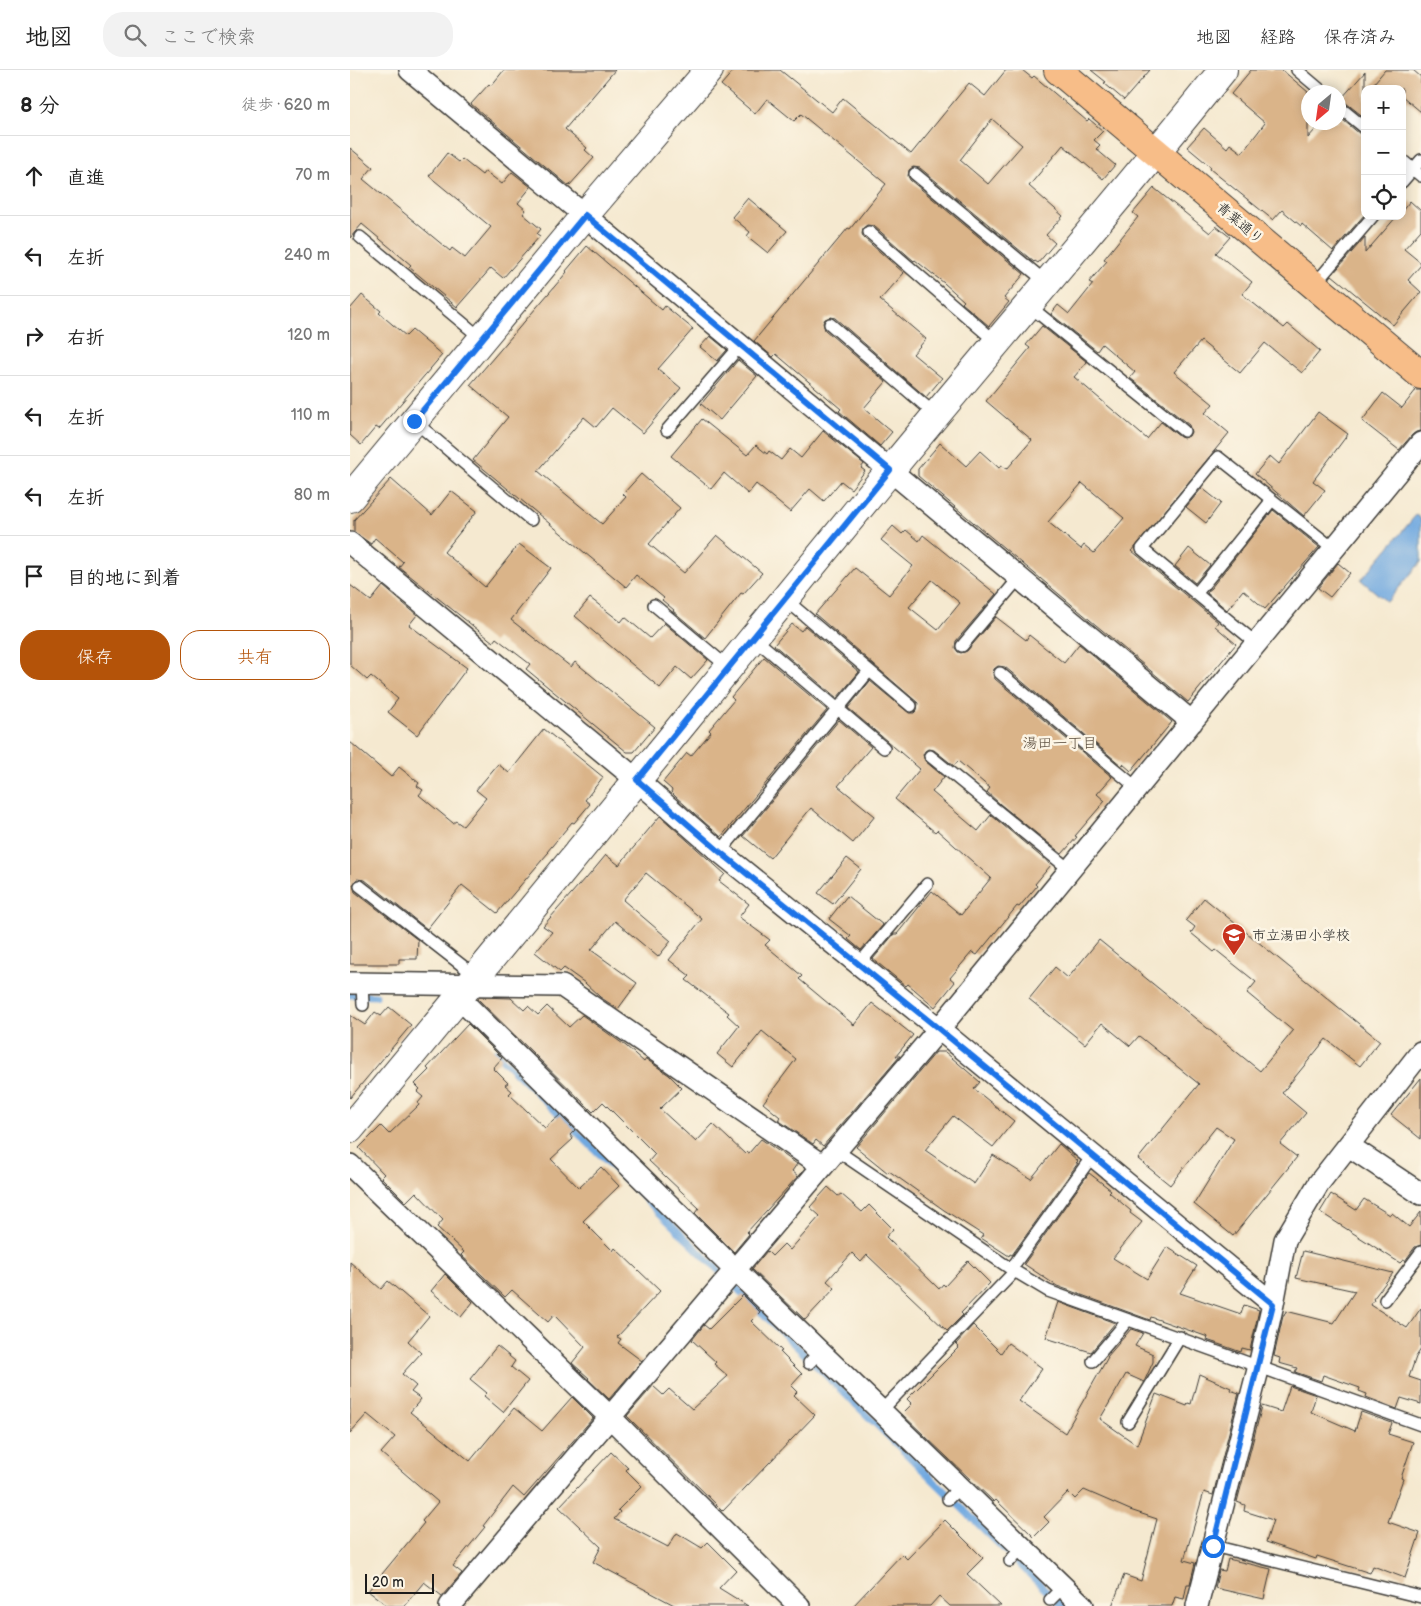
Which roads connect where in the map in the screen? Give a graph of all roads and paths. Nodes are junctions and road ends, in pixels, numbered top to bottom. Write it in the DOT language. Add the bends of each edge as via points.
graph roads {
  1 [pos="410,70"];
  2 [pos="709,70"];
  3 [pos="1058,70"];
  4 [pos="1223,70"];
  5 [pos="1297,70"];
  6 [pos="1315,85"];
  7 [pos="1346,113"];
  8 [pos="1361,125"];
  9 [pos="1157,153"];
  10 [pos="1406,162"];
  11 [pos="1418,168"];
  12 [pos="916,174"];
  13 [pos="1406,178"];
  14 [pos="585,215"];
  15 [pos="1370,220"];
  16 [pos="869,232"];
  17 [pos="360,237"];
  18 [pos="1046,282"];
  19 [pos="1314,286"];
  20 [pos="1027,304"];
  21 [pos="830,324"];
  22 [pos="482,339"];
  23 [pos="996,342"];
  24 [pos="740,345"];
  25 [pos="1421,375"];
  26 [pos="936,415"];
  27 [pos="414,421"];
  28 [pos="667,430"];
  29 [pos="1184,432"];
  30 [pos="1421,444"];
  31 [pos="890,470"];
  32 [pos="350,498"];
  33 [pos="1272,500"];
  34 [pos="531,520"];
  35 [pos="350,543"];
  36 [pos="1334,549"];
  37 [pos="1020,578"];
  38 [pos="1196,594"];
  39 [pos="785,600"];
  40 [pos="654,605"];
  41 [pos="754,638"];
  42 [pos="1256,644"];
  43 [pos="962,646"];
  44 [pos="729,668"];
  45 [pos="869,671"];
  46 [pos="1000,673"];
  47 [pos="911,706"];
  48 [pos="838,709"];
  49 [pos="1192,722"];
  50 [pos="884,748"];
  51 [pos="930,756"];
  52 [pos="637,780"];
  53 [pos="1137,788"];
  54 [pos="720,852"];
  55 [pos="1070,870"];
  56 [pos="927,884"];
  57 [pos="360,886"];
  58 [pos="859,964"];
  59 [pos="358,985"];
  60 [pos="469,986"];
  61 [pos="363,1005"];
  62 [pos="939,1029"];
  63 [pos="1421,1052"];
  64 [pos="350,1129"];
  65 [pos="1349,1146"];
  66 [pos="1093,1156"];
  67 [pos="829,1158"];
  68 [pos="350,1165"];
  69 [pos="1421,1194"];
  70 [pos="1421,1252"];
  71 [pos="1013,1270"];
  72 [pos="731,1275"];
  73 [pos="1385,1300"];
  74 [pos="1273,1304"];
  75 [pos="1128,1320"];
  76 [pos="1180,1337"];
  77 [pos="1093,1361"];
  78 [pos="1259,1366"];
  79 [pos="881,1411"];
  80 [pos="610,1417"];
  81 [pos="1128,1422"];
  82 [pos="1421,1425"];
  83 [pos="1213,1546"];
  84 [pos="1421,1597"];
  85 [pos="1079,1605"];
  86 [pos="450,1606"];
  87 [pos="799,1606"];
  88 [pos="1197,1606"];
  1 -- 14 [label="street"];
  2 -- 14 [label="street"];
  3 -- 9 [label="main road, 青葉通り"];
  4 -- 9 [label="street"];
  5 -- 6 [label="lane"];
  7 -- 8 [label="lane"];
  9 -- 18 [label="street"];
  9 -- 19 [label="main road, 青葉通り"];
  10 -- 11 [label="lane"];
  11 -- 13 [label="lane"];
  12 -- 18 [label="lane"];
  14 -- 22 [label="street"];
  14 -- 24 [label="street"];
  15 -- 19 [label="lane"];
  16 -- 23 [label="lane"];
  17 -- 22 [label="lane"];
  18 -- 20 [label="street"];
  19 -- 25 [label="main road, 青葉通り"];
  20 -- 23 [label="street"];
  20 -- 29 [label="lane"];
  21 -- 26 [label="lane"];
  22 -- 27 [label="street"];
  23 -- 26 [label="street"];
  24 -- 28 [label="lane"];
  24 -- 31 [label="street"];
  26 -- 31 [label="street"];
  27 -- 32 [label="street"];
  27 -- 34 [label="lane"];
  30 -- 36 [label="street"];
  31 -- 37 [label="street"];
  31 -- 39 [label="street"];
  33 -- 36 [label="lane"];
  33 -- 38 [label="lane"];
  33 -- 38 [label="lane" via="1218,457 1142,549"];
  35 -- 52 [label="street"];
  36 -- 42 [label="street"];
  37 -- 43 [label="lane"];
  37 -- 49 [label="street"];
  38 -- 42 [label="lane"];
  39 -- 41 [label="street"];
  39 -- 45 [label="lane"];
  40 -- 44 [label="lane"];
  41 -- 44 [label="street"];
  41 -- 48 [label="lane"];
  42 -- 49 [label="street"];
  44 -- 52 [label="street"];
  45 -- 47 [label="lane"];
  45 -- 48 [label="lane"];
  46 -- 53 [label="lane"];
  48 -- 50 [label="lane"];
  48 -- 54 [label="lane"];
  49 -- 53 [label="street"];
  51 -- 55 [label="lane"];
  52 -- 54 [label="street"];
  52 -- 60 [label="street"];
  53 -- 55 [label="street"];
  54 -- 58 [label="street"];
  55 -- 62 [label="street"];
  56 -- 58 [label="lane"];
  57 -- 60 [label="lane"];
  58 -- 62 [label="street"];
  59 -- 60 [label="street"];
  59 -- 61 [label="lane"];
  60 -- 64 [label="street"];
  60 -- 67 [label="street" via="562,986"];
  60 -- 72 [label="street"];
  62 -- 66 [label="street"];
  62 -- 67 [label="street"];
  63 -- 65 [label="street"];
  65 -- 69 [label="street"];
  65 -- 74 [label="street" via="1319,1183 1286,1240"];
  66 -- 71 [label="lane"];
  66 -- 74 [label="street"];
  67 -- 71 [label="lane"];
  67 -- 72 [label="street"];
  68 -- 80 [label="street"];
  70 -- 73 [label="lane"];
  71 -- 75 [label="lane" via="1048,1291"];
  71 -- 79 [label="lane"];
  72 -- 79 [label="street" via="815,1358"];
  72 -- 80 [label="street"];
  74 -- 78 [label="street"];
  75 -- 76 [label="lane"];
  75 -- 77 [label="lane"];
  76 -- 78 [label="lane"];
  76 -- 81 [label="lane"];
  78 -- 82 [label="lane"];
  78 -- 83 [label="street"];
  79 -- 85 [label="street" via="954,1493 1056,1594"];
  80 -- 86 [label="street"];
  80 -- 87 [label="street"];
  83 -- 84 [label="lane"];
  83 -- 88 [label="street"];
}
